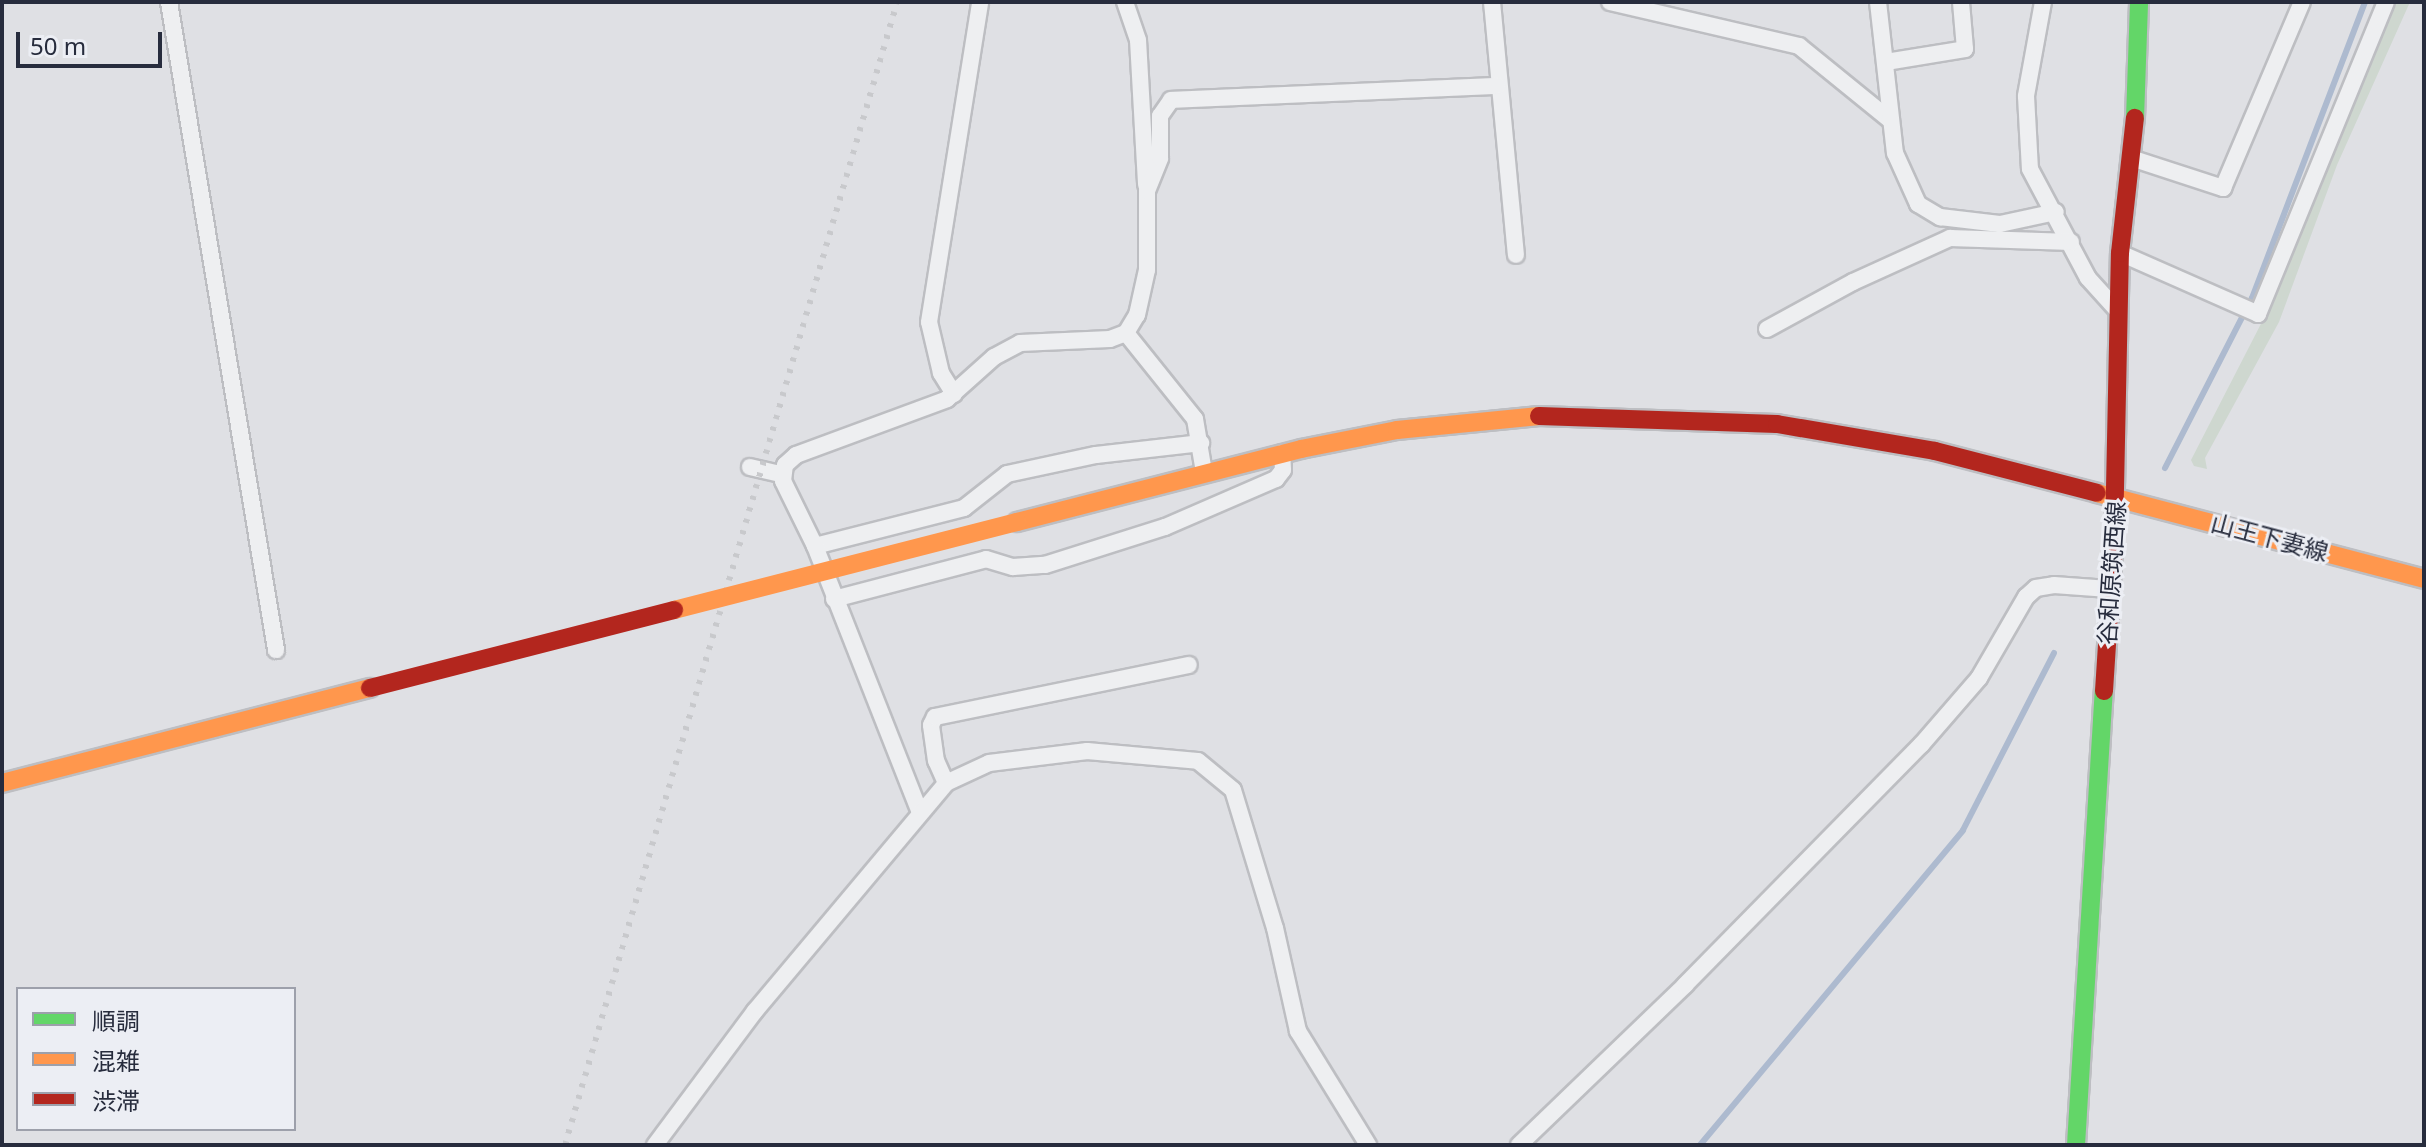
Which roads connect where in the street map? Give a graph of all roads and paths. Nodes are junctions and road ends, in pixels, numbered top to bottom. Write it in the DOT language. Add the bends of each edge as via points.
graph roads {
  1 [pos="169,2"];
  2 [pos="980,2"];
  3 [pos="1125,2"];
  4 [pos="1492,2"];
  5 [pos="1610,2"];
  6 [pos="1878,2"];
  7 [pos="1961,2"];
  8 [pos="2043,2"];
  9 [pos="2139,2"];
  10 [pos="2302,2"];
  11 [pos="2386,2"];
  12 [pos="1886,62"];
  13 [pos="1498,86"];
  14 [pos="1171,100"];
  15 [pos="1142,103"];
  16 [pos="1890,120"];
  17 [pos="2134,159"];
  18 [pos="1147,191"];
  19 [pos="2056,212"];
  20 [pos="2071,242"];
  21 [pos="2120,253"];
  22 [pos="1516,255"];
  23 [pos="2117,310"];
  24 [pos="1767,329"];
  25 [pos="1126,333"];
  26 [pos="954,394"];
  27 [pos="1201,443"];
  28 [pos="1282,453"];
  29 [pos="750,467"];
  30 [pos="1204,472"];
  31 [pos="781,474"];
  32 [pos="2116,496"];
  33 [pos="815,546"];
  34 [pos="2424,579"];
  35 [pos="2109,589"];
  36 [pos="834,599"];
  37 [pos="276,650"];
  38 [pos="1189,665"];
  39 [pos="2,783"];
  40 [pos="946,783"];
  41 [pos="919,810"];
  42 [pos="655,1145"];
  43 [pos="1368,1145"];
  44 [pos="1519,1145"];
  45 [pos="2076,1145"];
  1 -- 37 [label="street"];
  2 -- 26 [label="street" via="929,322 941,373"];
  3 -- 15 [label="street" via="1138,40"];
  4 -- 13 [label="street"];
  5 -- 16 [label="street" via="1799,46"];
  6 -- 12 [label="street"];
  7 -- 12 [label="street" via="1965,49"];
  8 -- 19 [label="street" via="2026,96 2026,142 2030,169"];
  9 -- 17 [label="street, 谷和原筑西線"];
  10 -- 17 [label="street" via="2223,188"];
  11 -- 21 [label="street" via="2258,314"];
  12 -- 16 [label="street"];
  13 -- 14 [label="street"];
  13 -- 22 [label="street"];
  14 -- 15 [label="street"];
  14 -- 18 [label="street" via="1160,116 1160,158"];
  15 -- 18 [label="street"];
  16 -- 19 [label="street" via="1895,153 1918,204 1940,217 2000,224"];
  17 -- 21 [label="street, 谷和原筑西線"];
  18 -- 25 [label="street" via="1147,270 1137,315"];
  19 -- 20 [label="street"];
  20 -- 23 [label="street" via="2088,278"];
  20 -- 24 [label="street" via="1950,238"];
  21 -- 23 [label="street, 谷和原筑西線"];
  23 -- 32 [label="street, 谷和原筑西線"];
  25 -- 26 [label="street" via="1110,339 1020,343 994,357"];
  25 -- 27 [label="street" via="1195,419"];
  26 -- 31 [label="street" via="796,455"];
  27 -- 30 [label="street"];
  27 -- 33 [label="street" via="1096,455 1007,474 964,508"];
  28 -- 30 [label="street, 山王下妻線"];
  28 -- 32 [label="street, 山王下妻線" via="1489,419 1685,417 1866,437"];
  28 -- 36 [label="street" via="1284,467 1276,479 1165,527 1045,565 1013,567 986,559"];
  29 -- 31 [label="street"];
  30 -- 39 [label="street, 山王下妻線, bridge"];
  31 -- 33 [label="street"];
  32 -- 34 [label="street, 山王下妻線"];
  32 -- 35 [label="street, 谷和原筑西線"];
  33 -- 36 [label="street"];
  35 -- 44 [label="street" via="2054,585 2036,588 2026,597 1979,678 1921,745"];
  35 -- 45 [label="street, 谷和原筑西線"];
  36 -- 41 [label="street"];
  38 -- 40 [label="street" via="935,717 931,725 936,761"];
  40 -- 41 [label="street"];
  40 -- 43 [label="street" via="989,763 1055,752 1176,756 1198,761 1222,776 1243,814 1298,1031"];
  41 -- 42 [label="street" via="909,833 755,1011"];
}
